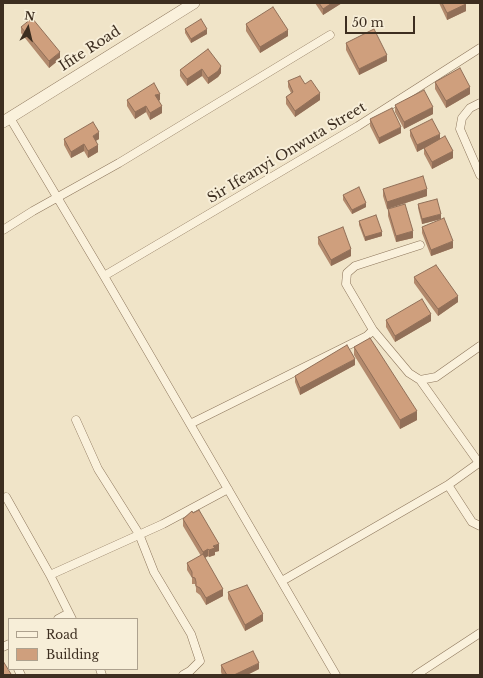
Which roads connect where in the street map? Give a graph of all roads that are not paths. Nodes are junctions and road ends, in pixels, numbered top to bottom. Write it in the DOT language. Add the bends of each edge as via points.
graph roads {
  1 [pos="190,4"];
  2 [pos="330,35"];
  3 [pos="480,48"];
  4 [pos="480,103"];
  5 [pos="7,120"];
  6 [pos="480,175"];
  7 [pos="57,198"];
  8 [pos="3,230"];
  9 [pos="420,245"];
  10 [pos="104,276"];
  11 [pos="373,330"];
  12 [pos="480,346"];
  13 [pos="420,380"];
  14 [pos="76,420"];
  15 [pos="190,424"];
  16 [pos="480,463"];
  17 [pos="448,485"];
  18 [pos="228,488"];
  19 [pos="6,497"];
  20 [pos="480,526"];
  21 [pos="139,534"];
  22 [pos="50,575"];
  23 [pos="282,581"];
  24 [pos="70,616"];
  25 [pos="480,632"];
  26 [pos="183,675"];
  27 [pos="336,675"];
  28 [pos="416,675"];
  1 -- 5 [label="street, Ifite Road"];
  2 -- 7 [label="street"];
  3 -- 10 [label="street, Sir Ifeanyi Onwuta Street" via="358,126"];
  4 -- 6 [label="street" via="470,108 462,118 460,129"];
  5 -- 7 [label="street"];
  7 -- 8 [label="street"];
  7 -- 10 [label="street"];
  9 -- 11 [label="street" via="355,266 348,273 346,284"];
  10 -- 15 [label="street"];
  11 -- 13 [label="street" via="409,373"];
  11 -- 15 [label="street" via="367,336"];
  12 -- 13 [label="street" via="436,377"];
  13 -- 16 [label="street"];
  14 -- 21 [label="street" via="98,469"];
  15 -- 18 [label="street"];
  16 -- 17 [label="street"];
  17 -- 20 [label="street" via="472,522"];
  17 -- 23 [label="street"];
  18 -- 21 [label="street"];
  18 -- 23 [label="street"];
  19 -- 22 [label="street"];
  21 -- 22 [label="street"];
  21 -- 26 [label="street" via="154,572 198,649 200,661"];
  22 -- 24 [label="street"];
  23 -- 27 [label="street"];
  25 -- 28 [label="street"];
}
